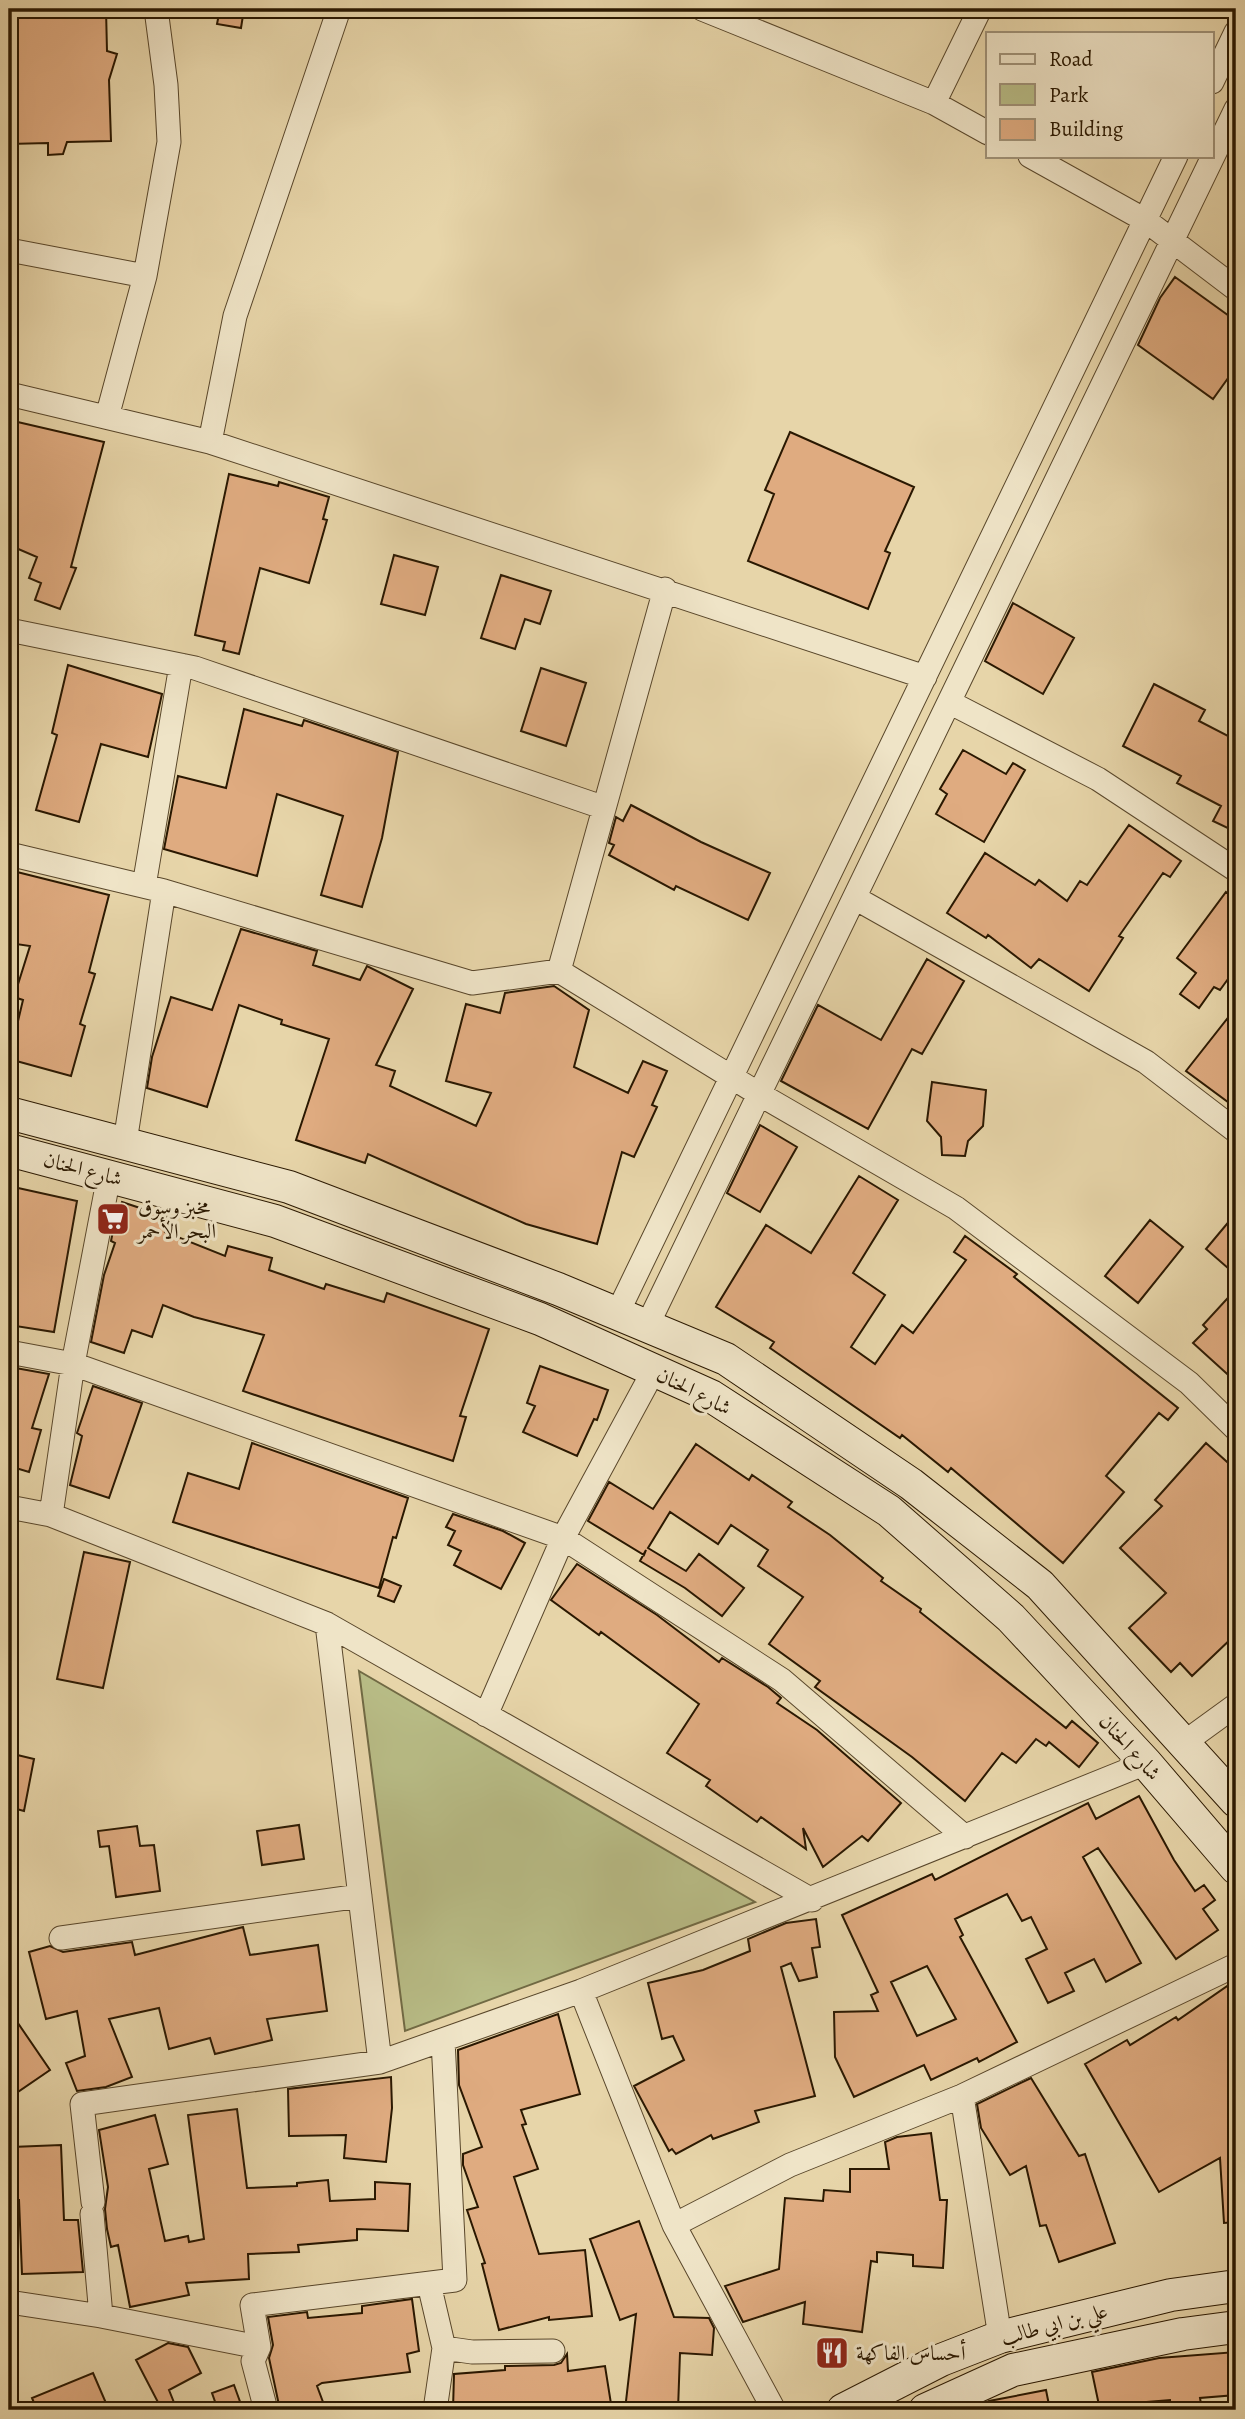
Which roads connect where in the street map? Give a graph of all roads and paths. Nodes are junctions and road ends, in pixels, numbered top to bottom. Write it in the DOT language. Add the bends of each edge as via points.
graph roads {
  1 [pos="156,9"];
  2 [pos="339,9"];
  3 [pos="702,9"];
  4 [pos="980,9"];
  5 [pos="1236,32"];
  6 [pos="1214,78"];
  7 [pos="934,103"];
  8 [pos="1236,109"];
  9 [pos="986,131"];
  10 [pos="1214,154"];
  11 [pos="1034,158"];
  12 [pos="1175,158"];
  13 [pos="1212,158"];
  14 [pos="1145,220"];
  15 [pos="1172,241"];
  16 [pos="9,250"];
  17 [pos="145,276"];
  18 [pos="1236,289"];
  19 [pos="9,394"];
  20 [pos="107,417"];
  21 [pos="211,442"];
  22 [pos="665,589"];
  23 [pos="9,630"];
  24 [pos="181,665"];
  25 [pos="925,677"];
  26 [pos="949,702"];
  27 [pos="602,807"];
  28 [pos="9,853"];
  29 [pos="1236,870"];
  30 [pos="154,888"];
  31 [pos="855,898"];
  32 [pos="559,971"];
  33 [pos="732,1077"];
  34 [pos="760,1094"];
  35 [pos="9,1113"];
  36 [pos="1236,1131"];
  37 [pos="125,1142"];
  38 [pos="9,1150"];
  39 [pos="109,1176"];
  40 [pos="617,1314"];
  41 [pos="647,1326"];
  42 [pos="9,1352"];
  43 [pos="73,1364"];
  44 [pos="654,1370"];
  45 [pos="1236,1429"];
  46 [pos="9,1507"];
  47 [pos="51,1515"];
  48 [pos="563,1538"];
  49 [pos="327,1624"];
  50 [pos="1236,1704"];
  51 [pos="486,1715"];
  52 [pos="1185,1742"];
  53 [pos="1146,1763"];
  54 [pos="1236,1801"];
  55 [pos="965,1837"];
  56 [pos="1236,1868"];
  57 [pos="360,1896"];
  58 [pos="812,1900"];
  59 [pos="61,1938"];
  60 [pos="1236,1965"];
  61 [pos="581,1991"];
  62 [pos="443,2040"];
  63 [pos="380,2062"];
  64 [pos="962,2096"];
  65 [pos="674,2225"];
  66 [pos="429,2284"];
  67 [pos="1236,2286"];
  68 [pos="9,2302"];
  69 [pos="101,2316"];
  70 [pos="1236,2327"];
  71 [pos="1000,2337"];
  72 [pos="259,2347"];
  73 [pos="444,2348"];
  74 [pos="552,2351"];
  75 [pos="265,2410"];
  76 [pos="435,2410"];
  77 [pos="774,2410"];
  78 [pos="843,2410"];
  79 [pos="925,2410"];
  1 -- 17 [label="street" via="169,142"];
  2 -- 21 [label="street" via="235,316"];
  3 -- 7 [label="street"];
  4 -- 7 [label="street"];
  5 -- 6 [label="street"];
  7 -- 9 [label="street"];
  8 -- 10 [label="street"];
  11 -- 14 [label="street"];
  12 -- 14 [label="street"];
  13 -- 15 [label="street"];
  14 -- 15 [label="street"];
  14 -- 25 [label="street"];
  15 -- 18 [label="street"];
  15 -- 26 [label="street"];
  16 -- 17 [label="street"];
  17 -- 20 [label="street"];
  19 -- 20 [label="street"];
  20 -- 21 [label="street"];
  21 -- 22 [label="street"];
  22 -- 25 [label="street"];
  22 -- 27 [label="street"];
  23 -- 24 [label="street"];
  24 -- 27 [label="street"];
  24 -- 30 [label="street"];
  25 -- 33 [label="street"];
  26 -- 29 [label="street" via="1098,779"];
  26 -- 31 [label="street"];
  27 -- 32 [label="street"];
  28 -- 30 [label="street"];
  30 -- 32 [label="street" via="472,983"];
  30 -- 37 [label="street"];
  31 -- 34 [label="street"];
  31 -- 36 [label="street" via="1146,1062"];
  32 -- 33 [label="street"];
  33 -- 34 [label="street"];
  33 -- 40 [label="street"];
  34 -- 41 [label="street"];
  34 -- 45 [label="street" via="956,1208 1189,1383"];
  35 -- 37 [label="main road, شارع الحنان"];
  37 -- 40 [label="main road, شارع الحنان" via="289,1186"];
  38 -- 39 [label="main road, شارع الحنان"];
  39 -- 43 [label="street"];
  39 -- 44 [label="main road, شارع الحنان" via="275,1221 541,1319"];
  40 -- 41 [label="main road, شارع الحنان"];
  41 -- 52 [label="main road, شارع الحنان" via="726,1359 911,1484 1040,1585"];
  42 -- 43 [label="street"];
  43 -- 47 [label="street"];
  43 -- 48 [label="street"];
  44 -- 48 [label="street"];
  44 -- 53 [label="main road, شارع الحنان" via="711,1396 889,1511 1011,1618"];
  46 -- 47 [label="street"];
  47 -- 49 [label="street"];
  48 -- 51 [label="street"];
  48 -- 55 [label="street" via="782,1680"];
  49 -- 51 [label="street"];
  49 -- 57 [label="street"];
  50 -- 52 [label="street"];
  51 -- 58 [label="street"];
  52 -- 54 [label="main road, شارع الحنان"];
  53 -- 55 [label="street"];
  53 -- 56 [label="main road, شارع الحنان"];
  55 -- 58 [label="street"];
  57 -- 59 [label="street"];
  57 -- 63 [label="street"];
  58 -- 61 [label="street"];
  60 -- 64 [label="street"];
  61 -- 62 [label="street"];
  61 -- 65 [label="street"];
  62 -- 63 [label="street"];
  62 -- 66 [label="street" via="455,2280"];
  63 -- 69 [label="street" via="82,2104"];
  64 -- 65 [label="street" via="790,2165"];
  64 -- 71 [label="street"];
  65 -- 77 [label="street"];
  66 -- 72 [label="street" via="252,2305"];
  66 -- 73 [label="street"];
  67 -- 71 [label="main road, علي بن ابي طالب" via="1171,2295"];
  68 -- 69 [label="street"];
  69 -- 72 [label="street"];
  70 -- 79 [label="main road, علي بن ابي طالب" via="1013,2370"];
  71 -- 78 [label="main road, علي بن ابي طالب" via="941,2360"];
  72 -- 75 [label="street" via="253,2361"];
  73 -- 74 [label="street"];
  73 -- 76 [label="street"];
}
